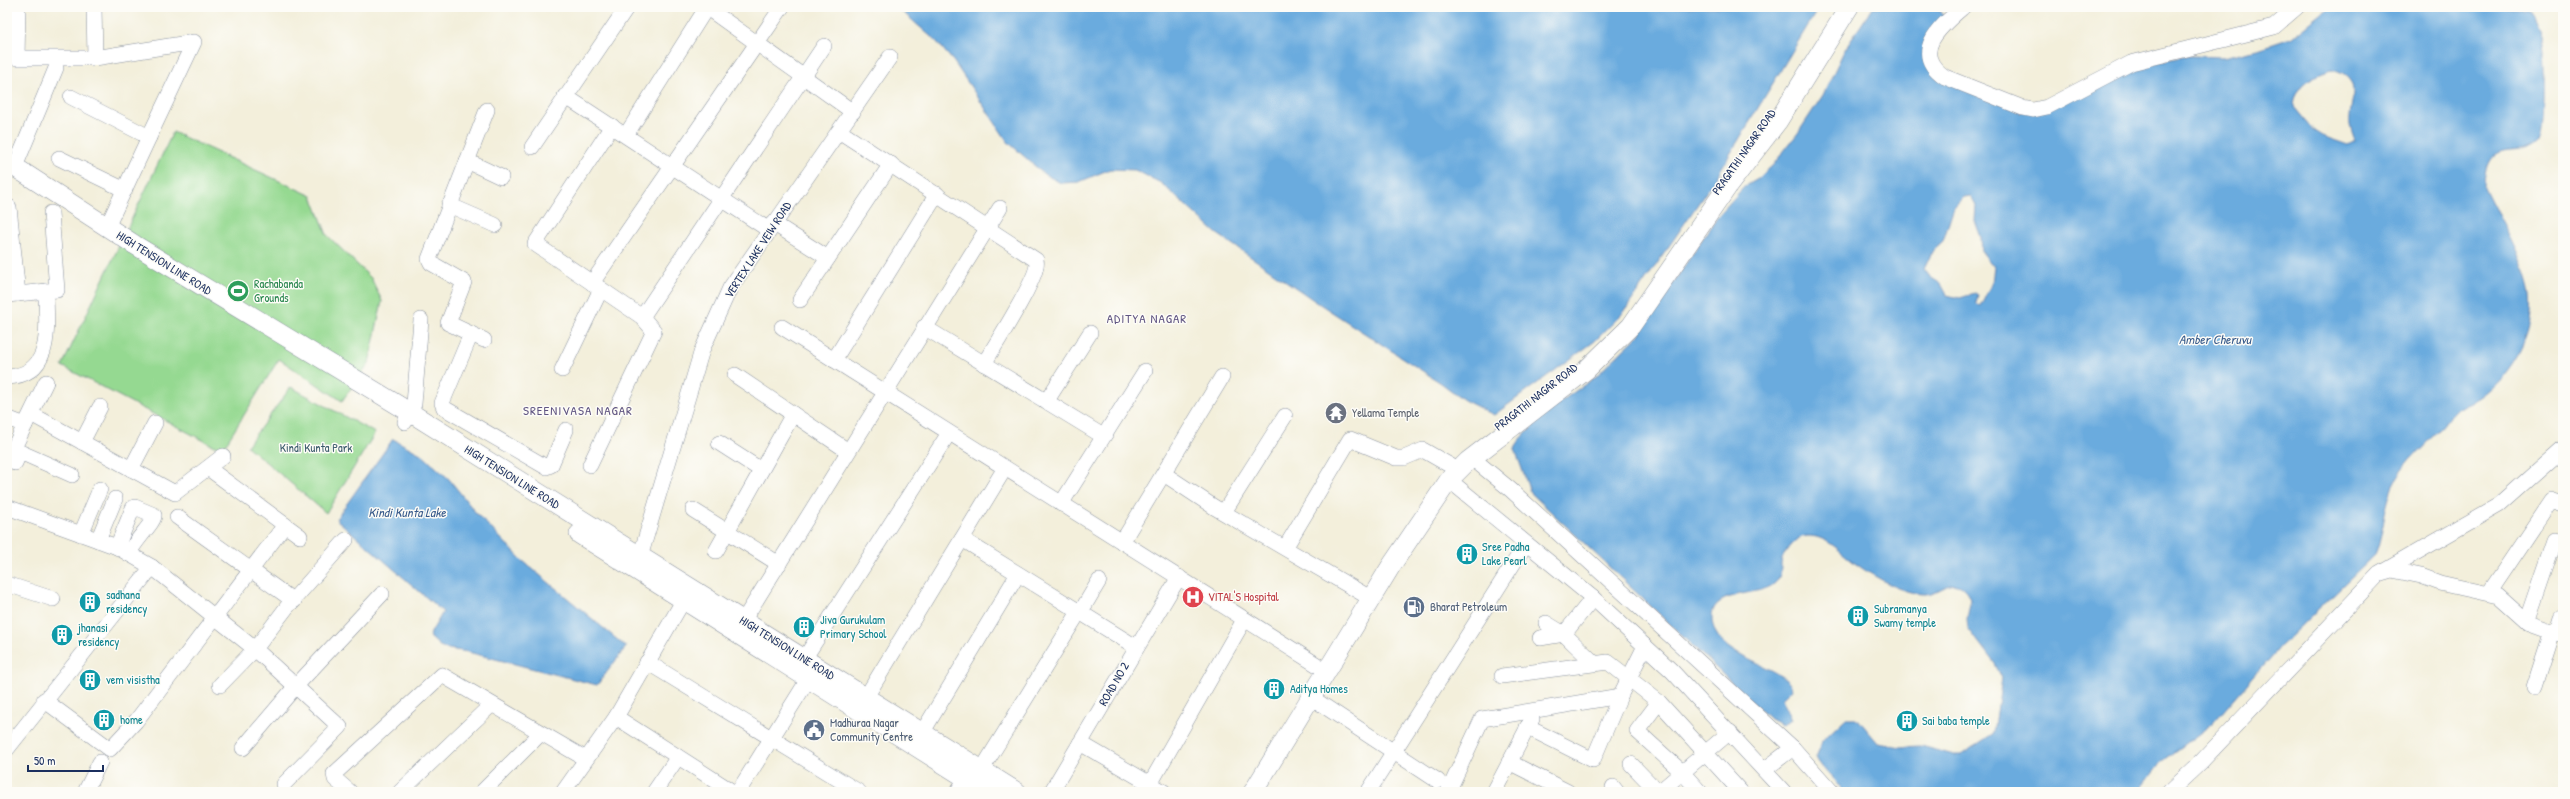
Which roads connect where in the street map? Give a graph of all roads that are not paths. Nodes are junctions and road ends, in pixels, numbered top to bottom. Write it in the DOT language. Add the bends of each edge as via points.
graph roads {
  1 [pos="18,7"];
  2 [pos="94,7"];
  3 [pos="627,7"];
  4 [pos="706,7"];
  5 [pos="782,7"];
  6 [pos="1838,7"];
  7 [pos="1849,7"];
  8 [pos="1963,7"];
  9 [pos="2297,7"];
  10 [pos="756,44"];
  11 [pos="824,46"];
  12 [pos="890,57"];
  13 [pos="95,58"];
  14 [pos="56,68"];
  15 [pos="802,77"];
  16 [pos="565,96"];
  17 [pos="70,97"];
  18 [pos="487,110"];
  19 [pos="852,112"];
  20 [pos="612,126"];
  21 [pos="839,131"];
  22 [pos="626,135"];
  23 [pos="149,137"];
  24 [pos="532,146"];
  25 [pos="59,158"];
  26 [pos="467,161"];
  27 [pos="891,164"];
  28 [pos="674,166"];
  29 [pos="10,168"];
  30 [pos="501,177"];
  31 [pos="126,190"];
  32 [pos="937,194"];
  33 [pos="720,199"];
  34 [pos="449,205"];
  35 [pos="9,207"];
  36 [pos="1000,208"];
  37 [pos="51,213"];
  38 [pos="495,225"];
  39 [pos="107,227"];
  40 [pos="771,227"];
  41 [pos="987,227"];
  42 [pos="828,258"];
  43 [pos="596,286"];
  44 [pos="46,291"];
  45 [pos="12,294"];
  46 [pos="800,300"];
  47 [pos="642,317"];
  48 [pos="421,320"];
  49 [pos="924,327"];
  50 [pos="782,328"];
  51 [pos="1090,333"];
  52 [pos="834,360"];
  53 [pos="984,364"];
  54 [pos="562,370"];
  55 [pos="1145,371"];
  56 [pos="735,375"];
  57 [pos="7,377"];
  58 [pos="1222,377"];
  59 [pos="46,382"];
  60 [pos="884,392"];
  61 [pos="1046,402"];
  62 [pos="100,407"];
  63 [pos="793,414"];
  64 [pos="1285,416"];
  65 [pos="7,418"];
  66 [pos="408,418"];
  67 [pos="28,419"];
  68 [pos="155,423"];
  69 [pos="481,430"];
  70 [pos="566,430"];
  71 [pos="949,433"];
  72 [pos="1102,436"];
  73 [pos="497,440"];
  74 [pos="82,442"];
  75 [pos="719,443"];
  76 [pos="2563,448"];
  77 [pos="470,451"];
  78 [pos="848,451"];
  79 [pos="223,456"];
  80 [pos="1472,458"];
  81 [pos="8,461"];
  82 [pos="487,461"];
  83 [pos="2557,461"];
  84 [pos="590,465"];
  85 [pos="208,468"];
  86 [pos="1004,468"];
  87 [pos="131,469"];
  88 [pos="762,470"];
  89 [pos="1450,473"];
  90 [pos="1164,474"];
  91 [pos="72,475"];
  92 [pos="100,488"];
  93 [pos="115,499"];
  94 [pos="1061,504"];
  95 [pos="2563,505"];
  96 [pos="7,507"];
  97 [pos="693,510"];
  98 [pos="1224,512"];
  99 [pos="177,517"];
  100 [pos="285,525"];
  101 [pos="727,531"];
  102 [pos="81,534"];
  103 [pos="300,536"];
  104 [pos="962,539"];
  105 [pos="98,540"];
  106 [pos="346,540"];
  107 [pos="2556,540"];
  108 [pos="1122,542"];
  109 [pos="1400,545"];
  110 [pos="1285,548"];
  111 [pos="1522,550"];
  112 [pos="716,551"];
  113 [pos="640,557"];
  114 [pos="779,564"];
  115 [pos="152,567"];
  116 [pos="251,570"];
  117 [pos="1018,574"];
  118 [pos="2379,574"];
  119 [pos="1179,577"];
  120 [pos="1099,581"];
  121 [pos="7,584"];
  122 [pos="2489,593"];
  123 [pos="382,594"];
  124 [pos="1365,595"];
  125 [pos="1593,598"];
  126 [pos="53,599"];
  127 [pos="294,601"];
  128 [pos="683,601"];
  129 [pos="1080,612"];
  130 [pos="216,617"];
  131 [pos="2563,617"];
  132 [pos="1244,620"];
  133 [pos="743,621"];
  134 [pos="2526,622"];
  135 [pos="1546,623"];
  136 [pos="2558,633"];
  137 [pos="1564,634"];
  138 [pos="1540,638"];
  139 [pos="1645,646"];
  140 [pos="1136,647"];
  141 [pos="255,649"];
  142 [pos="804,659"];
  143 [pos="647,662"];
  144 [pos="1594,663"];
  145 [pos="1322,668"];
  146 [pos="1502,676"];
  147 [pos="809,678"];
  148 [pos="1630,678"];
  149 [pos="220,686"];
  150 [pos="295,687"];
  151 [pos="2534,687"];
  152 [pos="1620,696"];
  153 [pos="866,697"];
  154 [pos="1312,698"];
  155 [pos="44,700"];
  156 [pos="1659,702"];
  157 [pos="492,705"];
  158 [pos="1537,711"];
  159 [pos="616,717"];
  160 [pos="1527,727"];
  161 [pos="1730,732"];
  162 [pos="922,733"];
  163 [pos="540,734"];
  164 [pos="771,738"];
  165 [pos="1080,743"];
  166 [pos="242,748"];
  167 [pos="1793,748"];
  168 [pos="7,750"];
  169 [pos="1393,752"];
  170 [pos="1705,753"];
  171 [pos="678,757"];
  172 [pos="586,759"];
  173 [pos="100,762"];
  174 [pos="1509,762"];
  175 [pos="1631,764"];
  176 [pos="1764,770"];
  177 [pos="1682,772"];
  178 [pos="968,780"];
  179 [pos="284,784"];
  180 [pos="1150,784"];
  181 [pos="1440,789"];
  182 [pos="85,792"];
  183 [pos="350,792"];
  184 [pos="400,792"];
  185 [pos="482,792"];
  186 [pos="564,792"];
  187 [pos="654,792"];
  188 [pos="733,792"];
  189 [pos="738,792"];
  190 [pos="860,792"];
  191 [pos="988,792"];
  192 [pos="1017,792"];
  193 [pos="1051,792"];
  194 [pos="1164,792"];
  195 [pos="1242,792"];
  196 [pos="1253,792"];
  197 [pos="1368,792"];
  198 [pos="1494,792"];
  199 [pos="1568,792"];
  200 [pos="1658,792"];
  201 [pos="1700,792"];
  202 [pos="1741,792"];
  203 [pos="1784,792"];
  204 [pos="1832,792"];
  205 [pos="2169,792"];
  1 -- 13 [label="street" via="17,58"];
  2 -- 13 [label="street"];
  3 -- 16 [label="street"];
  4 -- 10 [label="street"];
  4 -- 22 [label="street"];
  5 -- 10 [label="street"];
  6 -- 89 [label="main road, PRAGATHI NAGAR ROAD" via="1758,136 1631,315 1598,349"];
  7 -- 80 [label="main road, PRAGATHI NAGAR ROAD" via="1772,129 1728,186 1631,326 1586,370"];
  8 -- 9 [label="street" via="1940,27 1931,43 1928,53 1936,70 1952,80 2033,110 2047,107 2131,63 2274,28"];
  10 -- 15 [label="street"];
  10 -- 28 [label="street"];
  11 -- 15 [label="street"];
  12 -- 19 [label="street, VERTEX LAKE VEIW ROAD"];
  13 -- 23 [label="street" via="194,42"];
  14 -- 29 [label="street"];
  15 -- 19 [label="street"];
  15 -- 33 [label="street"];
  16 -- 20 [label="street"];
  16 -- 24 [label="street"];
  17 -- 23 [label="street"];
  18 -- 26 [label="street"];
  19 -- 21 [label="street, VERTEX LAKE VEIW ROAD"];
  20 -- 22 [label="street"];
  20 -- 43 [label="street" via="535,244"];
  21 -- 27 [label="street"];
  21 -- 40 [label="street, VERTEX LAKE VEIW ROAD"];
  22 -- 28 [label="street"];
  23 -- 31 [label="street"];
  25 -- 31 [label="street"];
  26 -- 30 [label="street"];
  26 -- 34 [label="street"];
  27 -- 32 [label="street"];
  27 -- 42 [label="street"];
  28 -- 33 [label="street"];
  28 -- 43 [label="street"];
  29 -- 39 [label="main road, HIGH TENSION LINE ROAD"];
  29 -- 66 [label="main road, HIGH TENSION LINE ROAD"];
  31 -- 39 [label="street"];
  32 -- 41 [label="street"];
  32 -- 52 [label="street"];
  33 -- 40 [label="street"];
  33 -- 47 [label="street"];
  34 -- 38 [label="street"];
  34 -- 69 [label="street" via="428,259 463,280 464,284 447,322 478,337 442,404 444,408"];
  35 -- 45 [label="street"];
  36 -- 41 [label="street"];
  37 -- 44 [label="street" via="57,290"];
  39 -- 66 [label="main road, HIGH TENSION LINE ROAD"];
  40 -- 42 [label="street"];
  40 -- 113 [label="street, VERTEX LAKE VEIW ROAD" via="730,288 702,350"];
  41 -- 49 [label="street"];
  41 -- 53 [label="street" via="1029,254 1036,260 1037,265 1020,303"];
  42 -- 46 [label="street"];
  43 -- 47 [label="street"];
  43 -- 54 [label="street"];
  44 -- 45 [label="street"];
  44 -- 57 [label="street" via="46,347 33,369 18,377"];
  47 -- 84 [label="street" via="654,331"];
  48 -- 66 [label="street" via="419,362"];
  49 -- 53 [label="street"];
  49 -- 60 [label="street"];
  50 -- 52 [label="street"];
  51 -- 61 [label="street"];
  52 -- 60 [label="street"];
  53 -- 61 [label="street"];
  55 -- 72 [label="street"];
  56 -- 63 [label="street"];
  58 -- 90 [label="street"];
  59 -- 67 [label="street"];
  60 -- 71 [label="street"];
  60 -- 78 [label="street"];
  61 -- 72 [label="street"];
  62 -- 74 [label="street"];
  63 -- 78 [label="street"];
  63 -- 88 [label="street"];
  64 -- 98 [label="street"];
  65 -- 67 [label="street"];
  66 -- 77 [label="main road, HIGH TENSION LINE ROAD"];
  66 -- 128 [label="main road, HIGH TENSION LINE ROAD"];
  67 -- 74 [label="street"];
  67 -- 81 [label="street"];
  68 -- 87 [label="street"];
  69 -- 73 [label="street"];
  69 -- 77 [label="street"];
  70 -- 73 [label="street" via="551,465 546,467"];
  71 -- 86 [label="street"];
  71 -- 142 [label="street"];
  72 -- 94 [label="street"];
  73 -- 82 [label="street"];
  74 -- 87 [label="street"];
  75 -- 88 [label="street"];
  76 -- 83 [label="street"];
  77 -- 82 [label="main road, HIGH TENSION LINE ROAD"];
  78 -- 114 [label="street"];
  79 -- 85 [label="street"];
  80 -- 89 [label="main road, PRAGATHI NAGAR ROAD"];
  80 -- 167 [label="street" via="1511,490"];
  81 -- 91 [label="street" via="15,463 20,452"];
  82 -- 113 [label="main road, HIGH TENSION LINE ROAD"];
  83 -- 118 [label="street" via="2499,505"];
  85 -- 87 [label="street" via="175,494"];
  85 -- 100 [label="street"];
  86 -- 94 [label="street"];
  86 -- 104 [label="street"];
  88 -- 101 [label="street"];
  89 -- 109 [label="main road"];
  89 -- 110 [label="street" via="1423,450 1404,458 1396,458 1350,439"];
  89 -- 125 [label="street"];
  90 -- 98 [label="street"];
  90 -- 108 [label="street"];
  92 -- 102 [label="street"];
  93 -- 105 [label="street"];
  94 -- 108 [label="street"];
  95 -- 122 [label="street" via="2551,501"];
  96 -- 102 [label="street"];
  97 -- 101 [label="street"];
  98 -- 110 [label="street"];
  99 -- 116 [label="street"];
  100 -- 103 [label="street"];
  100 -- 116 [label="street"];
  101 -- 112 [label="street"];
  101 -- 114 [label="street"];
  102 -- 105 [label="street"];
  104 -- 117 [label="street"];
  104 -- 153 [label="street"];
  105 -- 115 [label="street" via="123,550"];
  106 -- 127 [label="street"];
  107 -- 134 [label="street"];
  108 -- 119 [label="street"];
  109 -- 124 [label="main road"];
  109 -- 154 [label="main road"];
  110 -- 124 [label="street"];
  111 -- 169 [label="street"];
  113 -- 133 [label="main road, HIGH TENSION LINE ROAD"];
  114 -- 133 [label="street"];
  115 -- 130 [label="street"];
  115 -- 155 [label="street"];
  116 -- 127 [label="street"];
  116 -- 130 [label="street"];
  117 -- 129 [label="street"];
  117 -- 162 [label="street"];
  118 -- 122 [label="street" via="2392,570"];
  118 -- 205 [label="street" via="2199,764"];
  119 -- 132 [label="street"];
  119 -- 140 [label="street, ROAD NO 2"];
  120 -- 129 [label="street"];
  121 -- 126 [label="street"];
  122 -- 134 [label="street" via="2498,596"];
  123 -- 150 [label="street"];
  124 -- 145 [label="main road"];
  125 -- 137 [label="street"];
  125 -- 139 [label="street"];
  127 -- 141 [label="street"];
  128 -- 143 [label="street"];
  128 -- 147 [label="main road, HIGH TENSION LINE ROAD"];
  129 -- 140 [label="street"];
  129 -- 178 [label="street"];
  130 -- 141 [label="street"];
  130 -- 155 [label="street" via="136,721 110,749"];
  131 -- 136 [label="street"];
  132 -- 145 [label="street"];
  132 -- 180 [label="street"];
  133 -- 142 [label="main road, HIGH TENSION LINE ROAD"];
  134 -- 136 [label="street"];
  135 -- 137 [label="street"];
  136 -- 151 [label="street"];
  137 -- 138 [label="street"];
  137 -- 144 [label="street"];
  139 -- 148 [label="street"];
  139 -- 161 [label="street"];
  140 -- 165 [label="street, ROAD NO 2"];
  141 -- 149 [label="street"];
  141 -- 150 [label="street"];
  142 -- 153 [label="main road, HIGH TENSION LINE ROAD"];
  143 -- 159 [label="street"];
  143 -- 164 [label="street"];
  144 -- 146 [label="street"];
  144 -- 148 [label="street" via="1608,662"];
  145 -- 195 [label="main road"];
  147 -- 164 [label="street"];
  147 -- 178 [label="main road, HIGH TENSION LINE ROAD"];
  148 -- 152 [label="street"];
  148 -- 156 [label="street"];
  150 -- 166 [label="street"];
  150 -- 179 [label="street" via="340,727"];
  152 -- 158 [label="street"];
  152 -- 160 [label="street" via="1593,760"];
  153 -- 162 [label="main road, HIGH TENSION LINE ROAD"];
  154 -- 169 [label="street"];
  154 -- 196 [label="main road"];
  155 -- 168 [label="street"];
  156 -- 170 [label="street"];
  156 -- 177 [label="street" via="1637,731"];
  157 -- 163 [label="street"];
  157 -- 183 [label="street" via="440,676 334,774 335,779"];
  157 -- 184 [label="street"];
  158 -- 160 [label="street"];
  158 -- 181 [label="street" via="1482,719"];
  159 -- 171 [label="street"];
  159 -- 172 [label="street"];
  160 -- 174 [label="street"];
  161 -- 170 [label="street"];
  161 -- 176 [label="street"];
  162 -- 178 [label="main road, HIGH TENSION LINE ROAD"];
  163 -- 172 [label="street"];
  163 -- 185 [label="street"];
  164 -- 189 [label="street"];
  164 -- 190 [label="street"];
  165 -- 180 [label="street"];
  165 -- 193 [label="street, ROAD NO 2"];
  167 -- 176 [label="street"];
  167 -- 204 [label="street"];
  169 -- 181 [label="street"];
  169 -- 197 [label="street"];
  170 -- 177 [label="street"];
  170 -- 202 [label="street"];
  171 -- 187 [label="street"];
  171 -- 188 [label="street"];
  172 -- 186 [label="street"];
  173 -- 182 [label="street"];
  174 -- 198 [label="street"];
  174 -- 199 [label="street"];
  175 -- 200 [label="street"];
  176 -- 203 [label="street"];
  177 -- 200 [label="street"];
  177 -- 201 [label="street"];
  178 -- 191 [label="main road, HIGH TENSION LINE ROAD"];
  178 -- 192 [label="main road, HIGH TENSION LINE ROAD"];
  180 -- 194 [label="street"];
}
